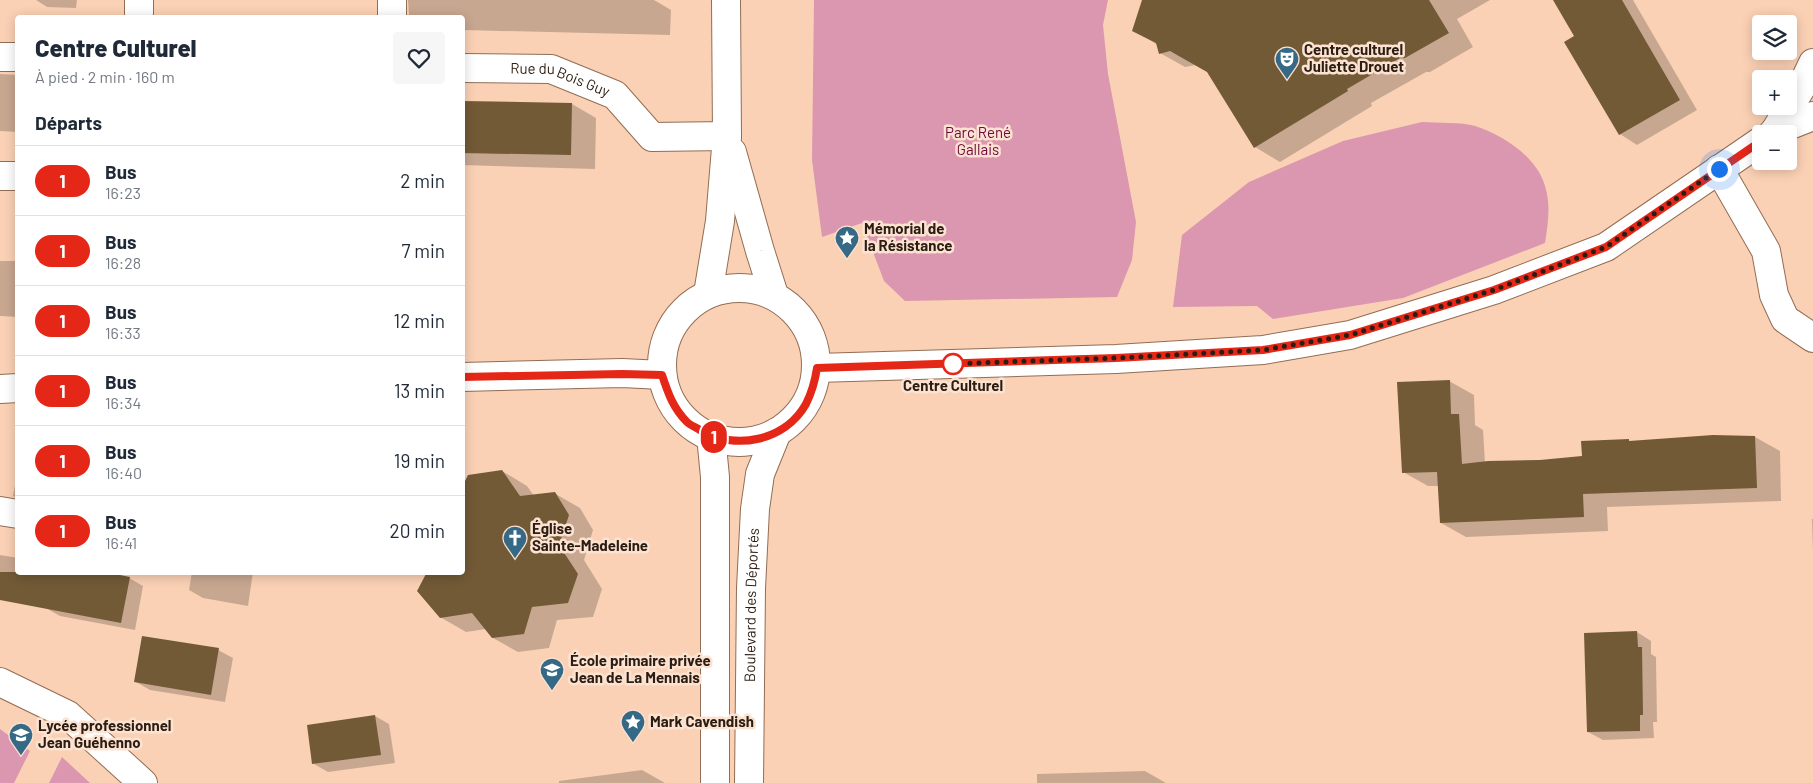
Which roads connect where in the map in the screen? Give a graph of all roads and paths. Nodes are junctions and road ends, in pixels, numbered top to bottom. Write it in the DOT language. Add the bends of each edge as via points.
graph roads {
  1 [pos="392,0"];
  2 [pos="726,0"];
  3 [pos="392,15"];
  4 [pos="0,57"];
  5 [pos="15,57"];
  6 [pos="1813,63"];
  7 [pos="465,68"];
  8 [pos="1813,116"];
  9 [pos="1776,125"];
  10 [pos="1792,125"];
  11 [pos="727,136"];
  12 [pos="1752,147"];
  13 [pos="1719,169"];
  14 [pos="0,176"];
  15 [pos="15,176"];
  16 [pos="708,294"];
  17 [pos="774,295"];
  18 [pos="1813,338"];
  19 [pos="817,368"];
  20 [pos="662,375"];
  21 [pos="465,377"];
  22 [pos="15,388"];
  23 [pos="0,389"];
  24 [pos="777,432"];
  25 [pos="711,436"];
  26 [pos="0,511"];
  27 [pos="15,514"];
  28 [pos="0,682"];
  29 [pos="143,783"];
  30 [pos="716,783"];
  31 [pos="749,783"];
  1 -- 3 [label="street"];
  2 -- 11 [label="street"];
  4 -- 5 [label="street"];
  6 -- 9 [label="street" via="1801,88"];
  7 -- 11 [label="street, Rue du Bois Guy" via="552,69 615,95 652,137"];
  8 -- 10 [label="street"];
  11 -- 16 [label="street" via="720,221"];
  11 -- 17 [label="street"];
  12 -- 13 [label="street"];
  13 -- 18 [label="street" via="1766,251 1774,295 1785,319"];
  13 -- 19 [label="street" via="1606,247 1494,290 1350,335 1263,350"];
  14 -- 15 [label="street"];
  16 -- 17 [label="street" via="742,287"];
  16 -- 20 [label="street" via="687,307 672,326 663,350"];
  17 -- 19 [label="street" via="798,313 812,338"];
  19 -- 24 [label="street" via="814,387 805,405 793,421"];
  20 -- 21 [label="street"];
  20 -- 25 [label="street" via="670,401 688,422"];
  22 -- 23 [label="street"];
  24 -- 25 [label="street" via="755,440 733,442"];
  24 -- 31 [label="street, Boulevard des Déportés" via="760,474 755,509"];
  25 -- 30 [label="street" via="715,477"];
  26 -- 27 [label="street"];
  28 -- 29 [label="street" via="68,715"];
}
